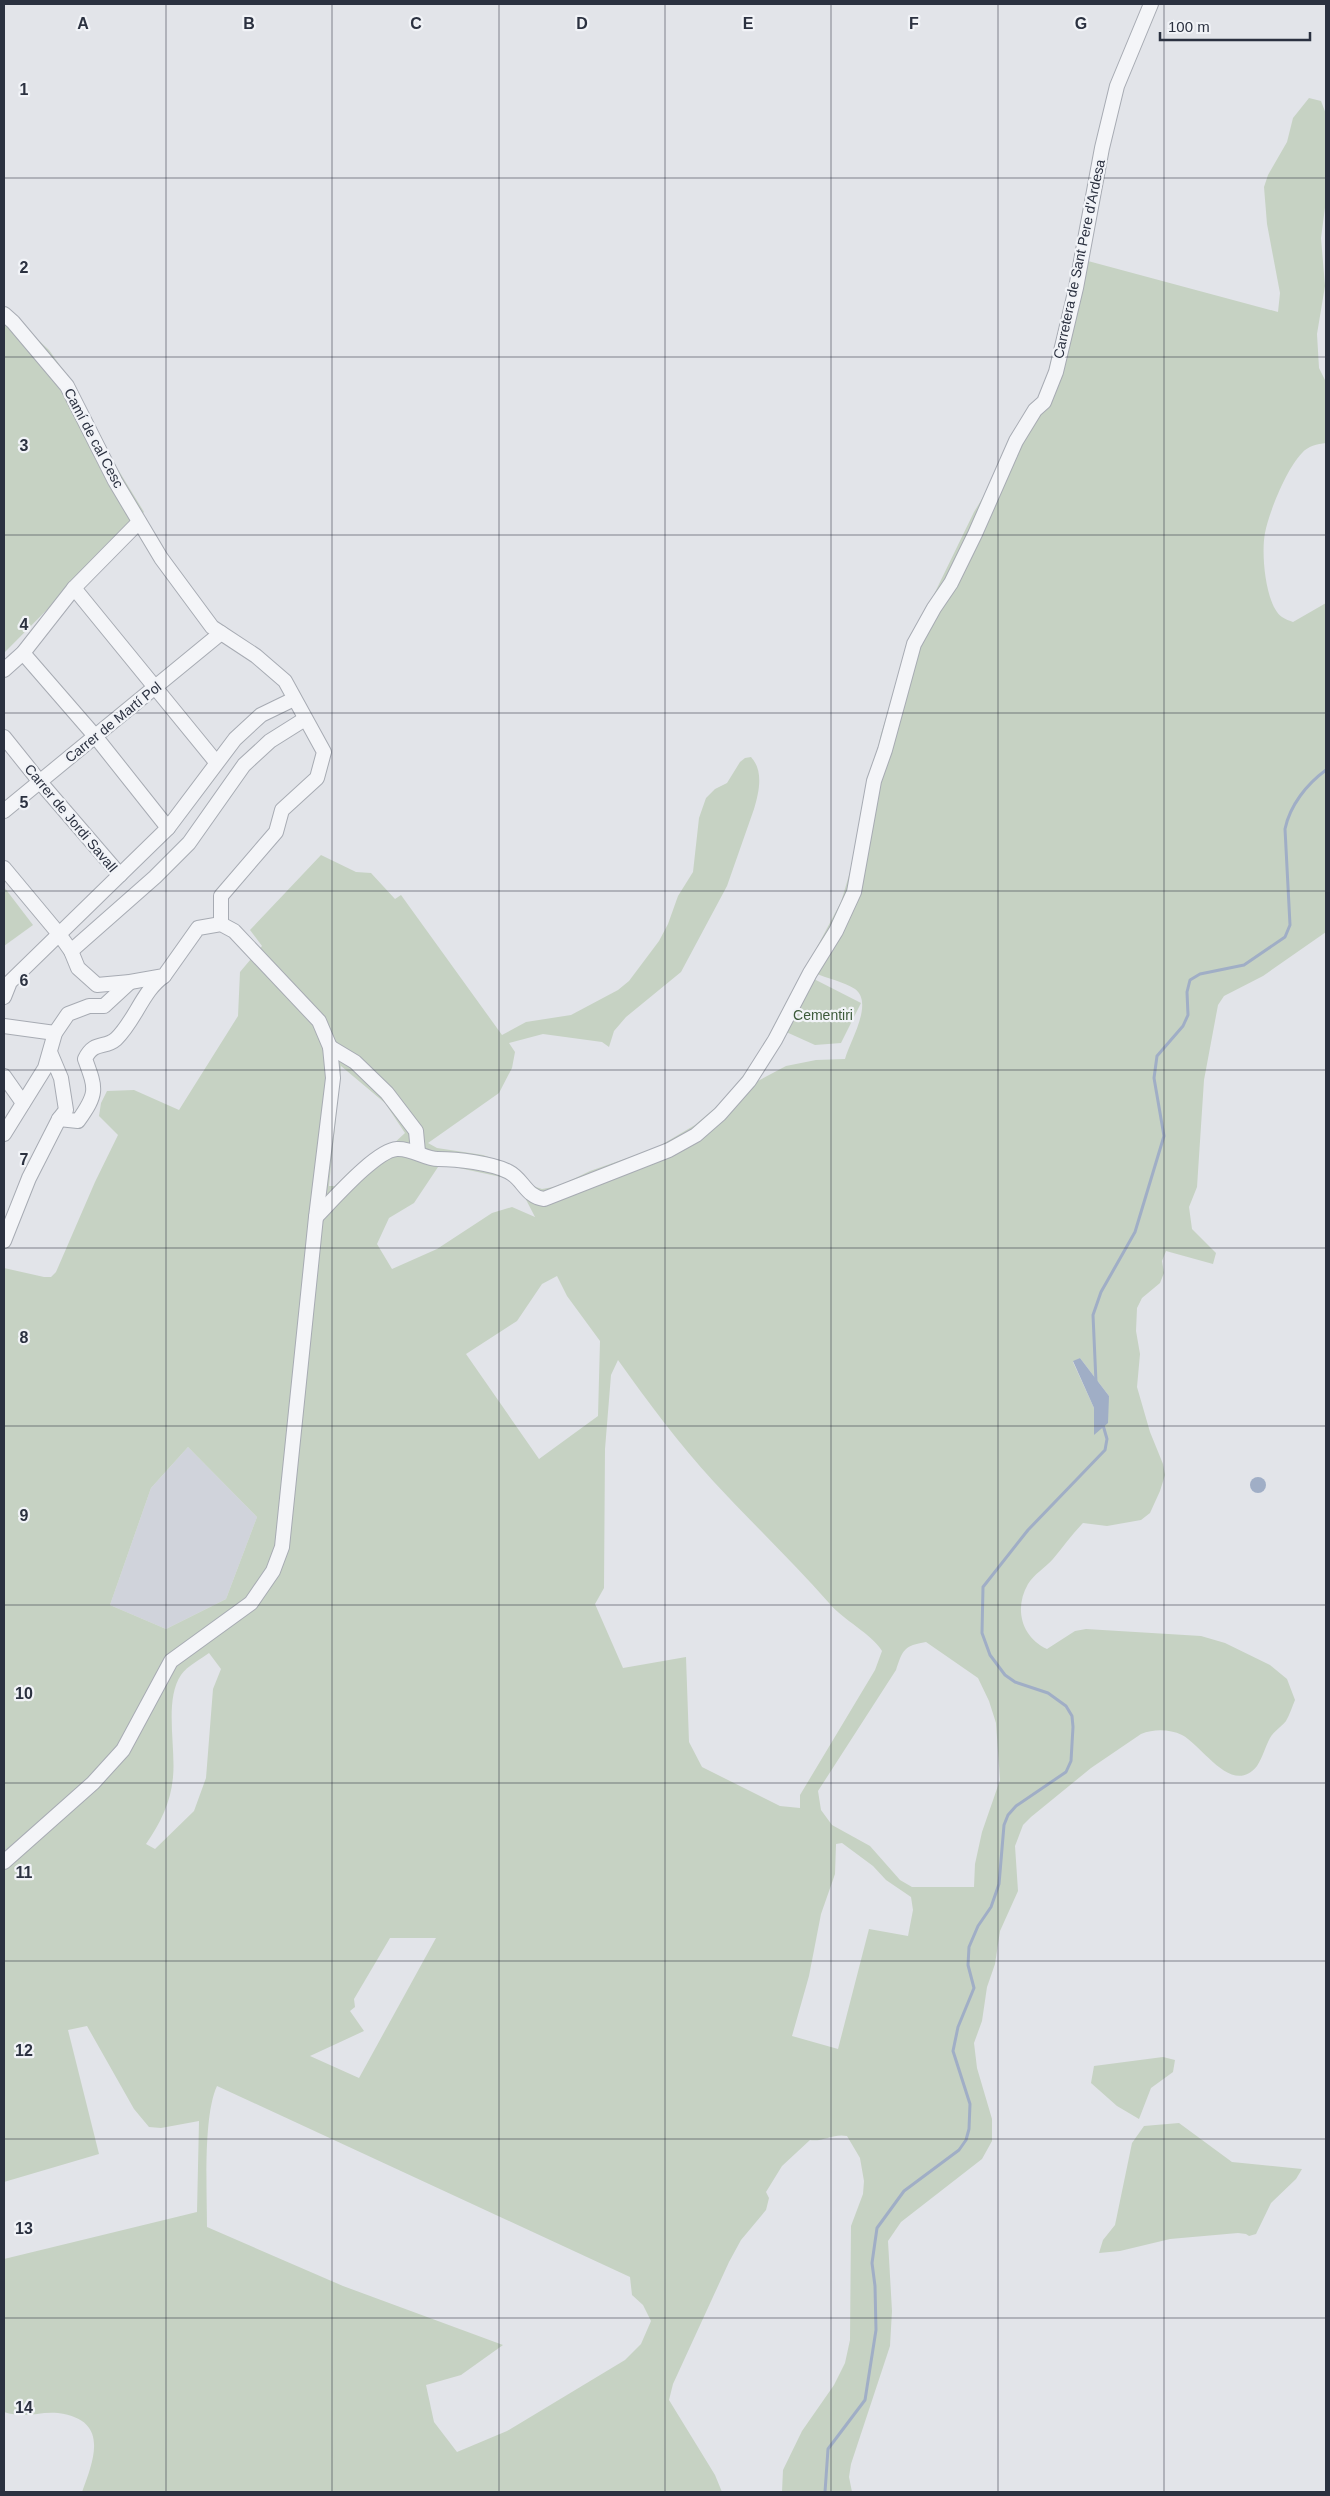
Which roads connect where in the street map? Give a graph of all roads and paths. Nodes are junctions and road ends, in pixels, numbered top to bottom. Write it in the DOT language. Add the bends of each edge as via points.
graph roads {
  1 [pos="1151,4"];
  2 [pos="4,314"];
  3 [pos="139,522"];
  4 [pos="74,588"];
  5 [pos="221,633"];
  6 [pos="22,652"];
  7 [pos="4,670"];
  8 [pos="157,687"];
  9 [pos="294,699"];
  10 [pos="305,719"];
  11 [pos="95,736"];
  12 [pos="4,737"];
  13 [pos="216,762"];
  14 [pos="40,782"];
  15 [pos="4,811"];
  16 [pos="168,828"];
  17 [pos="4,868"];
  18 [pos="120,875"];
  19 [pos="221,924"];
  20 [pos="59,934"];
  21 [pos="70,950"];
  22 [pos="164,976"];
  23 [pos="130,982"];
  24 [pos="4,997"];
  25 [pos="4,1026"];
  26 [pos="55,1033"];
  27 [pos="330,1047"];
  28 [pos="50,1052"];
  29 [pos="4,1076"];
  30 [pos="23,1103"];
  31 [pos="58,1119"];
  32 [pos="4,1134"];
  33 [pos="418,1152"];
  34 [pos="316,1217"];
  35 [pos="4,1241"];
  36 [pos="4,1862"];
  1 -- 33 [label="street, Carretera de Sant Pere d'Ardesa" via="1117,86 1076,288 1048,394 1023,428 976,534 914,644 874,781 854,892 836,931 749,1081 720,1114 692,1137 669,1150 544,1199 536,1198 509,1172 448,1158 436,1159"];
  2 -- 3 [label="street, Camí de cal Cesc" via="67,386"];
  3 -- 4 [label="street"];
  3 -- 5 [label="street, Camí de cal Cesc" via="212,627"];
  4 -- 6 [label="street"];
  4 -- 8 [label="street"];
  5 -- 8 [label="street, Carrer de Martí Pol"];
  5 -- 9 [label="street, Camí de cal Cesc" via="256,656 285,681"];
  6 -- 7 [label="street"];
  6 -- 11 [label="street"];
  8 -- 11 [label="street, Carrer de Martí Pol"];
  8 -- 13 [label="street"];
  9 -- 10 [label="street, Camí de cal Cesc"];
  9 -- 13 [label="street" via="261,715"];
  10 -- 19 [label="street, Camí de cal Cesc" via="324,752 317,778 282,810 276,832 221,896"];
  10 -- 21 [label="street" via="270,741 244,765 189,843 155,877"];
  11 -- 14 [label="street, Carrer de Martí Pol"];
  11 -- 16 [label="street"];
  12 -- 14 [label="street, Carrer de Jordi Savall"];
  13 -- 16 [label="street"];
  14 -- 15 [label="street, Carrer de Martí Pol"];
  14 -- 18 [label="street, Carrer de Jordi Savall"];
  16 -- 18 [label="street"];
  17 -- 20 [label="street"];
  18 -- 20 [label="street"];
  19 -- 22 [label="street" via="198,928"];
  19 -- 27 [label="street" via="234,931 319,1021"];
  20 -- 21 [label="street"];
  20 -- 24 [label="street" via="10,982"];
  21 -- 23 [label="street" via="78,968 97,985"];
  22 -- 23 [label="street"];
  22 -- 31 [label="street" via="116,1040 96,1045 89,1051 85,1059 95,1087 90,1105 78,1121"];
  23 -- 26 [label="street" via="104,1006 89,1006 68,1014"];
  25 -- 26 [label="street"];
  26 -- 28 [label="street"];
  27 -- 33 [label="street" via="355,1062 387,1093 416,1131"];
  27 -- 34 [label="street" via="333,1078"];
  28 -- 30 [label="street" via="45,1068"];
  28 -- 31 [label="street" via="64,1089 66,1110"];
  29 -- 30 [label="street"];
  30 -- 32 [label="street"];
  31 -- 35 [label="street" via="29,1178"];
  33 -- 34 [label="street, Carretera de Sant Pere d'Ardesa" via="395,1149 370,1163"];
  34 -- 36 [label="street" via="282,1547 273,1571 251,1603 171,1661 123,1750 93,1783"];
}
